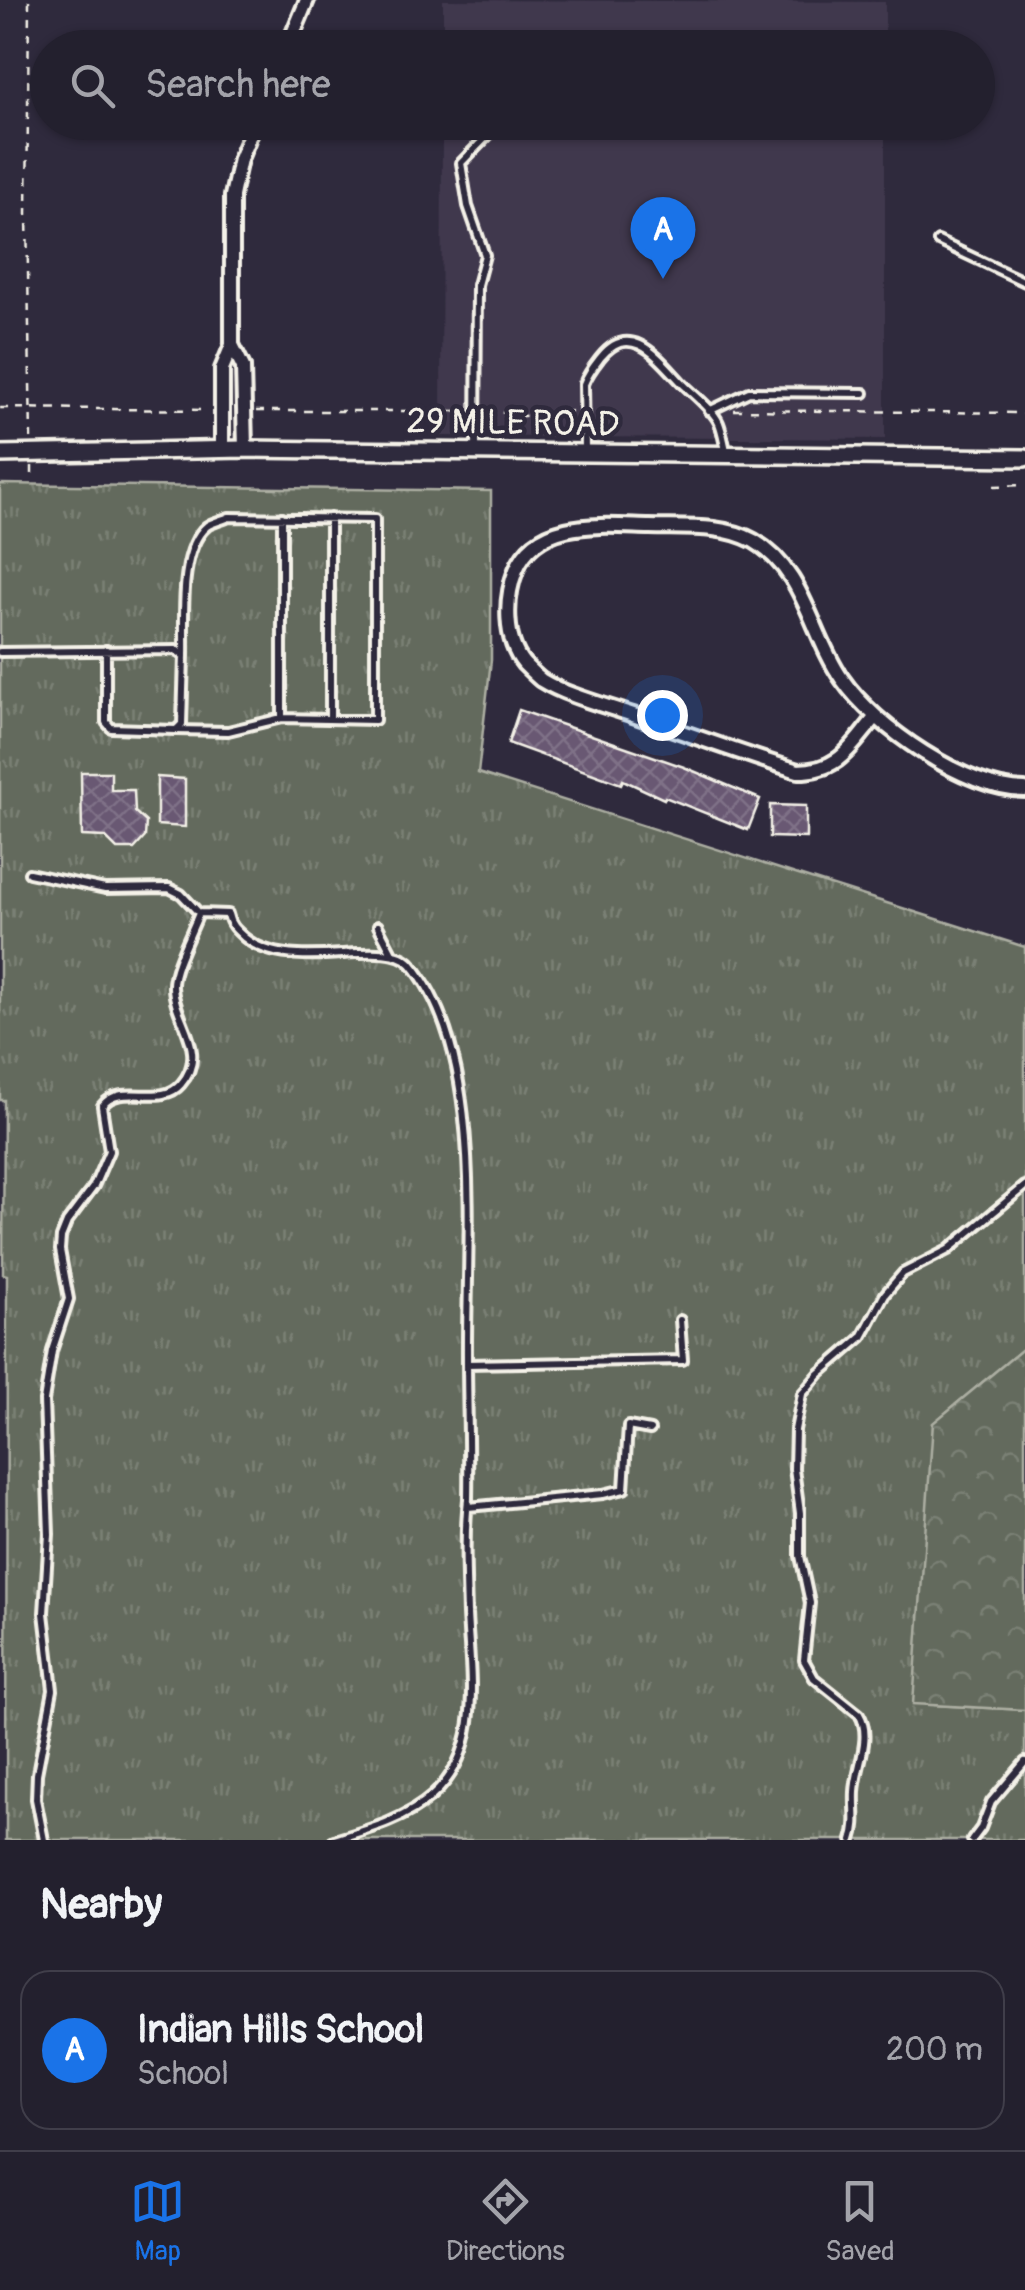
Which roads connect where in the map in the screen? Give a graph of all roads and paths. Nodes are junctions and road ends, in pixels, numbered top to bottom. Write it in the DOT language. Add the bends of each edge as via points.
graph roads {
  1 [pos="28,0"];
  2 [pos="307,0"];
  3 [pos="294,30"];
  4 [pos="248,140"];
  5 [pos="484,140"];
  6 [pos="938,241"];
  7 [pos="1025,282"];
  8 [pos="232,345"];
  9 [pos="864,393"];
  10 [pos="724,403"];
  11 [pos="0,408"];
  12 [pos="30,408"];
  13 [pos="244,410"];
  14 [pos="478,410"];
  15 [pos="222,411"];
  16 [pos="584,411"];
  17 [pos="709,411"];
  18 [pos="1025,413"];
  19 [pos="245,449"];
  20 [pos="222,450"];
  21 [pos="476,452"];
  22 [pos="0,454"];
  23 [pos="32,454"];
  24 [pos="585,454"];
  25 [pos="727,456"];
  26 [pos="1025,458"];
  27 [pos="32,482"];
  28 [pos="994,486"];
  29 [pos="1025,486"];
  30 [pos="282,517"];
  31 [pos="330,518"];
  32 [pos="106,650"];
  33 [pos="0,652"];
  34 [pos="184,656"];
  35 [pos="282,718"];
  36 [pos="874,718"];
  37 [pos="330,719"];
  38 [pos="176,730"];
  39 [pos="1025,790"];
  40 [pos="29,873"];
  41 [pos="199,913"];
  42 [pos="378,926"];
  43 [pos="392,953"];
  44 [pos="1025,1186"];
  45 [pos="680,1320"];
  46 [pos="467,1364"];
  47 [pos="650,1430"];
  48 [pos="468,1506"];
  49 [pos="1025,1762"];
  50 [pos="44,1840"];
  51 [pos="334,1840"];
  52 [pos="852,1840"];
  53 [pos="972,1840"];
  1 -- 12 [label="path"];
  2 -- 3 [label="street"];
  4 -- 8 [label="street" via="232,196"];
  5 -- 14 [label="lane" via="461,162 485,255 476,285"];
  6 -- 7 [label="lane"];
  8 -- 13 [label="street" via="243,367"];
  8 -- 15 [label="street" via="222,369"];
  9 -- 10 [label="lane" via="749,392"];
  10 -- 17 [label="lane"];
  10 -- 18 [label="path" via="737,412"];
  11 -- 12 [label="path"];
  12 -- 15 [label="path"];
  12 -- 23 [label="path"];
  13 -- 14 [label="path"];
  13 -- 19 [label="street"];
  14 -- 16 [label="path" via="522,416"];
  14 -- 21 [label="lane"];
  15 -- 20 [label="street"];
  16 -- 17 [label="lane" via="588,374 605,352 628,340 660,360"];
  16 -- 24 [label="lane"];
  17 -- 25 [label="lane"];
  19 -- 20 [label="street, 29 MILE ROAD"];
  19 -- 21 [label="street, 29 MILE ROAD"];
  20 -- 23 [label="street, 29 MILE ROAD"];
  21 -- 24 [label="street, 29 MILE ROAD"];
  22 -- 23 [label="street, 29 MILE ROAD"];
  23 -- 27 [label="path"];
  24 -- 25 [label="street, 29 MILE ROAD"];
  25 -- 26 [label="street, 29 MILE ROAD"];
  28 -- 29 [label="path"];
  30 -- 31 [label="lane"];
  30 -- 34 [label="lane" via="230,518 208,526 195,542 187,565"];
  30 -- 35 [label="lane"];
  31 -- 37 [label="lane"];
  31 -- 37 [label="lane" via="375,519 375,574 374,720"];
  32 -- 33 [label="lane"];
  32 -- 34 [label="lane" via="176,650"];
  32 -- 38 [label="lane" via="111,728"];
  34 -- 38 [label="lane" via="182,724"];
  35 -- 37 [label="lane"];
  35 -- 38 [label="lane" via="218,732"];
  36 -- 36 [label="street" via="840,678 784,566 750,539 706,528 567,528 543,538 517,567 510,630 522,662 541,680 798,770 838,762"];
  36 -- 39 [label="street" via="967,775"];
  40 -- 41 [label="lane" via="105,888 169,888"];
  41 -- 43 [label="lane" via="228,914 236,930 268,952"];
  41 -- 50 [label="lane" via="173,981 192,1042 188,1072 171,1092 118,1095 102,1106 108,1158 61,1237 68,1299 44,1401 45,1624 52,1690 37,1774"];
  42 -- 43 [label="lane"];
  43 -- 46 [label="lane" via="408,960 421,978 453,1047 468,1186"];
  44 -- 52 [label="lane" via="948,1250 903,1273 862,1338 802,1394 794,1469 810,1603 803,1654 814,1678 864,1722"];
  45 -- 46 [label="lane" via="683,1360"];
  46 -- 48 [label="lane"];
  47 -- 48 [label="lane" via="628,1426 624,1490"];
  48 -- 51 [label="lane" via="472,1703 456,1768 433,1796 407,1813"];
  49 -- 53 [label="lane" via="990,1802"];
}
